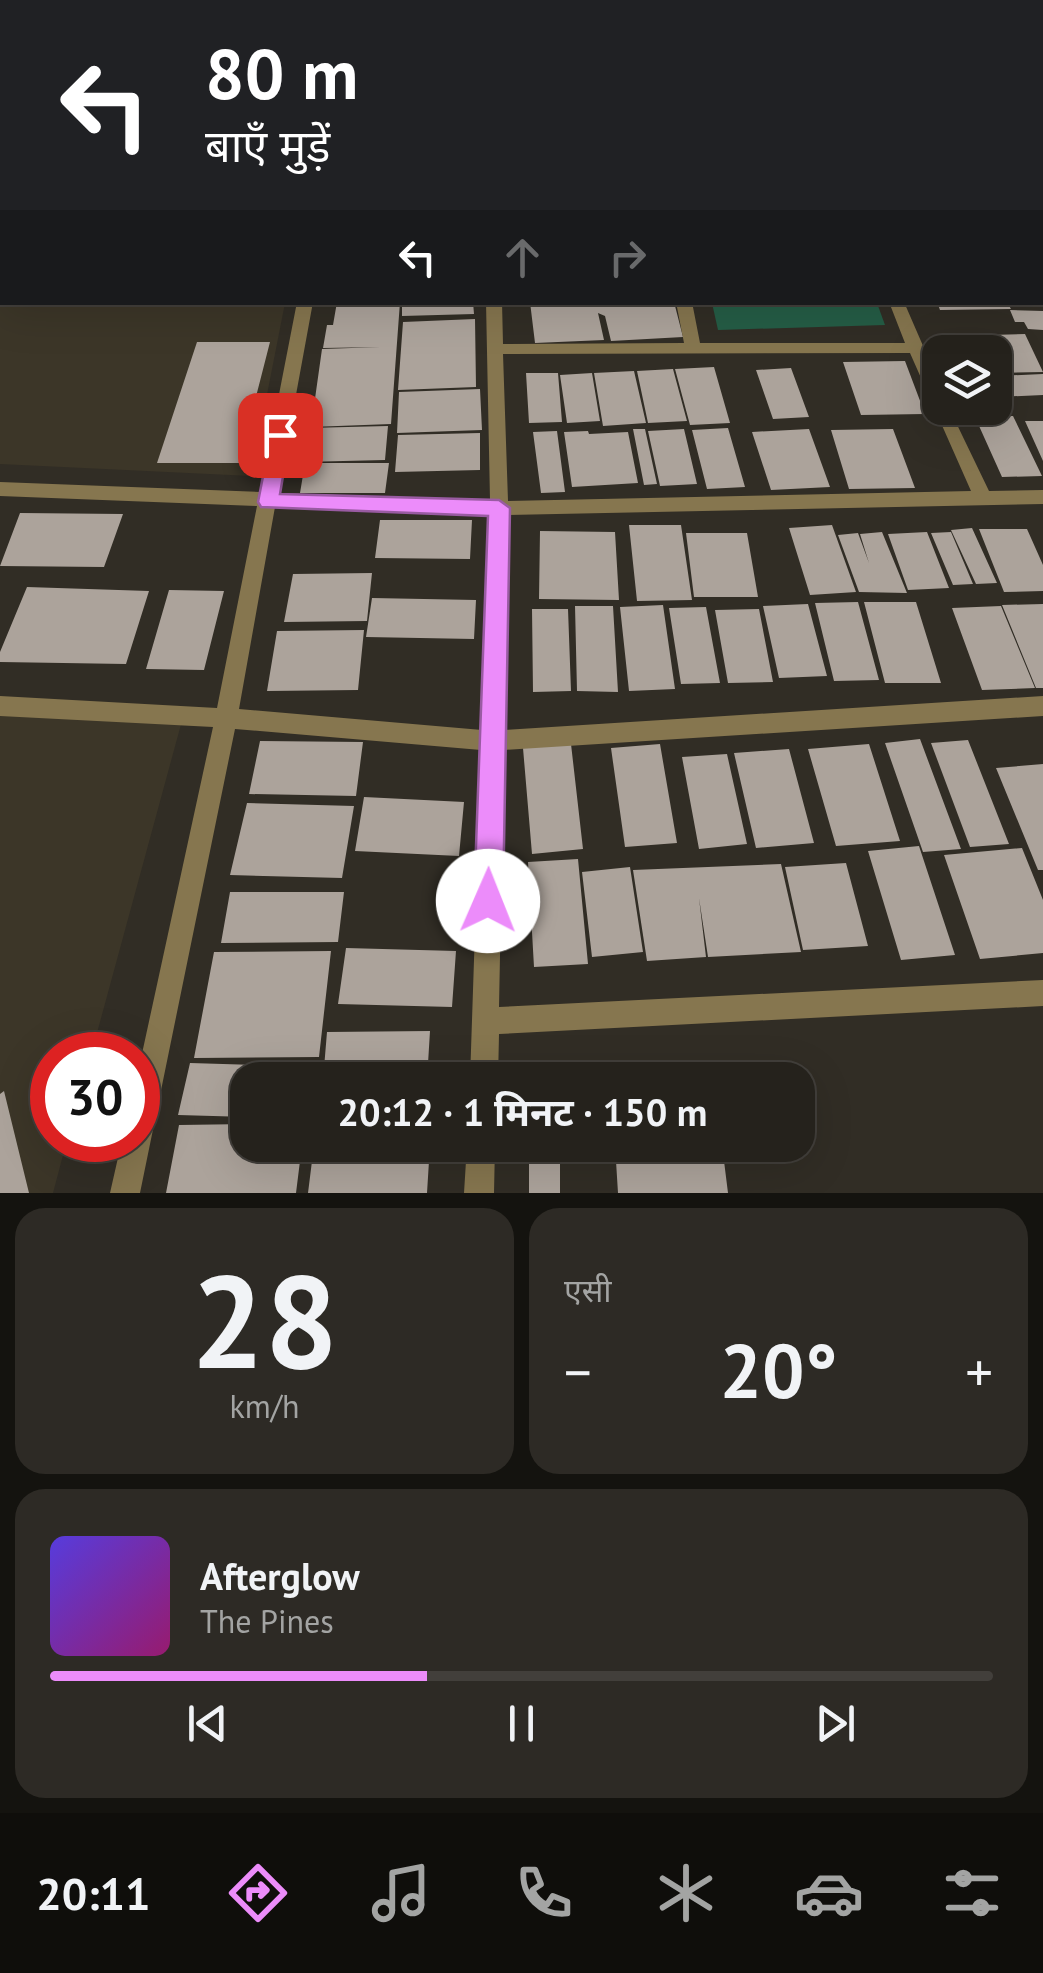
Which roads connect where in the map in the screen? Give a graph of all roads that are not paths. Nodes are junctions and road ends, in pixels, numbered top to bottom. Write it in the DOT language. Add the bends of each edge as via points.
graph roads {
  1 [pos="304,305"];
  2 [pos="494,305"];
  3 [pos="685,305"];
  4 [pos="897,305"];
  5 [pos="693,348"];
  6 [pos="914,348"];
  7 [pos="493,349"];
  8 [pos="922,365"];
  9 [pos="950,425"];
  10 [pos="0,489"];
  11 [pos="983,496"];
  12 [pos="1043,498"];
  13 [pos="268,502"];
  14 [pos="499,508"];
  15 [pos="0,706"];
  16 [pos="1043,706"];
  17 [pos="226,718"];
  18 [pos="491,741"];
  19 [pos="1043,993"];
  20 [pos="486,1021"];
  21 [pos="159,1032"];
  22 [pos="485,1062"];
  23 [pos="132,1162"];
  24 [pos="480,1162"];
  25 [pos="125,1193"];
  26 [pos="479,1193"];
  1 -- 13 [label="street"];
  2 -- 7 [label="street"];
  3 -- 5 [label="street"];
  4 -- 6 [label="street"];
  5 -- 6 [label="street"];
  5 -- 7 [label="street"];
  6 -- 8 [label="street"];
  7 -- 14 [label="street"];
  9 -- 11 [label="street"];
  10 -- 13 [label="street"];
  11 -- 12 [label="street"];
  11 -- 14 [label="street"];
  13 -- 14 [label="street"];
  13 -- 17 [label="street"];
  14 -- 18 [label="street"];
  15 -- 17 [label="street"];
  16 -- 18 [label="street"];
  17 -- 18 [label="street"];
  17 -- 21 [label="street"];
  18 -- 20 [label="street"];
  19 -- 20 [label="street"];
  20 -- 22 [label="street"];
  23 -- 25 [label="street"];
  24 -- 26 [label="street"];
}
